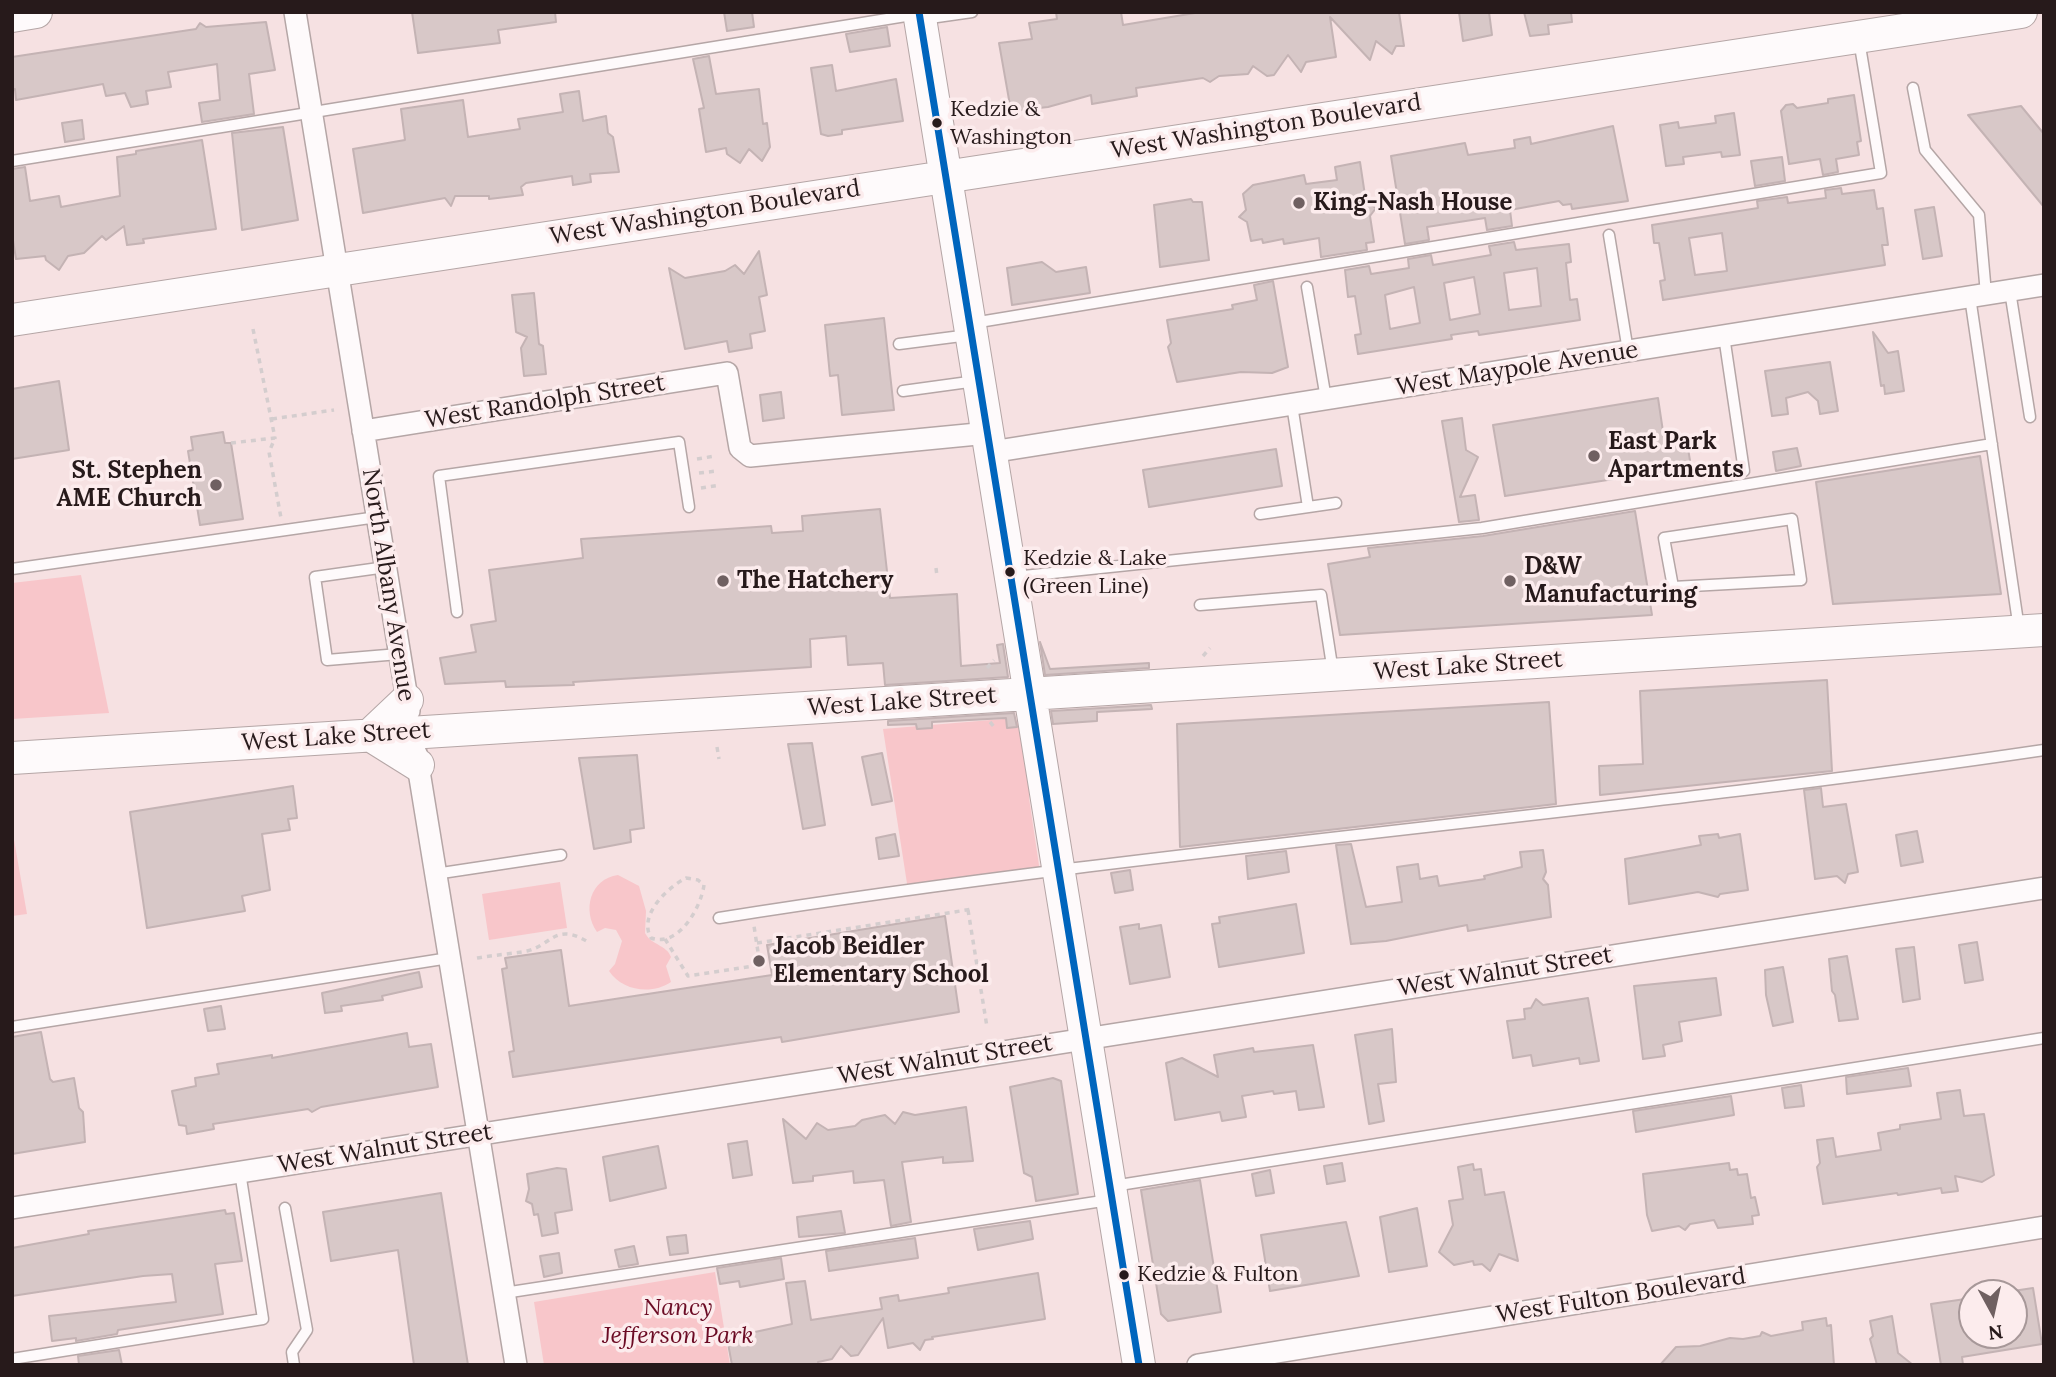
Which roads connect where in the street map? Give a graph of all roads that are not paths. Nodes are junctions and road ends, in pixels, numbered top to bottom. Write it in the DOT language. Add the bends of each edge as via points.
graph roads {
  1 [pos="36,12"];
  2 [pos="295,12"];
  3 [pos="972,12"];
  4 [pos="2021,12"];
  5 [pos="920,15"];
  6 [pos="12,16"];
  7 [pos="1937,19"];
  8 [pos="1858,37"];
  9 [pos="1913,88"];
  10 [pos="311,113"];
  11 [pos="12,161"];
  12 [pos="946,176"];
  13 [pos="1609,235"];
  14 [pos="337,270"];
  15 [pos="2044,285"];
  16 [pos="1307,287"];
  17 [pos="2010,291"];
  18 [pos="1978,296"];
  19 [pos="12,320"];
  20 [pos="971,329"];
  21 [pos="1724,336"];
  22 [pos="899,344"];
  23 [pos="1629,351"];
  24 [pos="727,373"];
  25 [pos="979,381"];
  26 [pos="903,391"];
  27 [pos="1326,399"];
  28 [pos="1292,405"];
  29 [pos="2030,416"];
  30 [pos="363,431"];
  31 [pos="989,443"];
  32 [pos="1992,444"];
  33 [pos="1744,471"];
  34 [pos="1336,503"];
  35 [pos="689,506"];
  36 [pos="1308,507"];
  37 [pos="1260,514"];
  38 [pos="377,517"];
  39 [pos="386,567"];
  40 [pos="12,569"];
  41 [pos="1011,577"];
  42 [pos="1801,580"];
  43 [pos="1200,604"];
  44 [pos="457,612"];
  45 [pos="2032,631"];
  46 [pos="400,654"];
  47 [pos="1334,675"];
  48 [pos="1030,694"];
  49 [pos="407,700"];
  50 [pos="412,732"];
  51 [pos="370,735"];
  52 [pos="2044,750"];
  53 [pos="12,758"];
  54 [pos="418,765"];
  55 [pos="561,855"];
  56 [pos="1058,869"];
  57 [pos="435,874"];
  58 [pos="2044,888"];
  59 [pos="719,918"];
  60 [pos="449,958"];
  61 [pos="12,1027"];
  62 [pos="1086,1038"];
  63 [pos="2044,1038"];
  64 [pos="478,1135"];
  65 [pos="240,1172"];
  66 [pos="1111,1193"];
  67 [pos="12,1208"];
  68 [pos="285,1208"];
  69 [pos="2044,1227"];
  70 [pos="504,1293"];
  71 [pos="12,1359"];
  72 [pos="294,1365"];
  73 [pos="516,1365"];
  74 [pos="1139,1365"];
  75 [pos="1198,1365"];
  1 -- 6 [label="main road"];
  2 -- 10 [label="street, North Albany Avenue"];
  3 -- 5 [label="lane"];
  4 -- 7 [label="main road, West Washington Boulevard"];
  5 -- 10 [label="lane"];
  5 -- 12 [label="main road"];
  7 -- 8 [label="main road, West Washington Boulevard"];
  8 -- 12 [label="main road, West Washington Boulevard"];
  8 -- 20 [label="lane" via="1881,173"];
  9 -- 18 [label="lane" via="1924,150 1979,215"];
  10 -- 11 [label="lane"];
  10 -- 14 [label="street, North Albany Avenue"];
  12 -- 14 [label="main road, West Washington Boulevard"];
  12 -- 20 [label="main road"];
  13 -- 23 [label="lane"];
  14 -- 19 [label="main road, West Washington Boulevard"];
  14 -- 30 [label="street, North Albany Avenue"];
  15 -- 17 [label="street, West Maypole Avenue"];
  16 -- 27 [label="lane"];
  17 -- 18 [label="street, West Maypole Avenue"];
  17 -- 29 [label="lane"];
  18 -- 21 [label="street, West Maypole Avenue"];
  18 -- 32 [label="lane"];
  20 -- 22 [label="lane"];
  20 -- 25 [label="main road"];
  21 -- 23 [label="street, West Maypole Avenue"];
  21 -- 33 [label="lane"];
  23 -- 27 [label="street, West Maypole Avenue"];
  24 -- 30 [label="street, West Randolph Street"];
  24 -- 31 [label="street, West Maypole Avenue" via="740,448 750,457"];
  25 -- 26 [label="lane"];
  25 -- 31 [label="main road"];
  27 -- 28 [label="street, West Maypole Avenue"];
  28 -- 31 [label="street, West Maypole Avenue"];
  28 -- 36 [label="lane"];
  30 -- 38 [label="street, North Albany Avenue"];
  31 -- 41 [label="main road"];
  32 -- 41 [label="lane" via="1482,528"];
  32 -- 45 [label="lane"];
  34 -- 36 [label="lane"];
  35 -- 44 [label="lane" via="679,442 439,476"];
  36 -- 37 [label="lane"];
  38 -- 39 [label="street, North Albany Avenue"];
  38 -- 40 [label="lane"];
  39 -- 46 [label="street, North Albany Avenue"];
  39 -- 46 [label="lane" via="316,577 327,660"];
  41 -- 48 [label="main road"];
  42 -- 42 [label="lane" via="1792,519 1664,538 1673,587"];
  43 -- 47 [label="lane" via="1321,595"];
  45 -- 47 [label="main road, West Lake Street"];
  46 -- 49 [label="street, North Albany Avenue"];
  47 -- 48 [label="main road, West Lake Street"];
  48 -- 50 [label="main road, West Lake Street"];
  48 -- 56 [label="main road"];
  49 -- 50 [label="street, North Albany Avenue"];
  49 -- 51 [label="main road"];
  50 -- 51 [label="main road, West Lake Street"];
  50 -- 54 [label="street, North Albany Avenue"];
  51 -- 53 [label="main road, West Lake Street"];
  51 -- 54 [label="main road"];
  52 -- 56 [label="lane" via="1851,778"];
  54 -- 57 [label="street, North Albany Avenue"];
  55 -- 57 [label="lane"];
  56 -- 59 [label="lane"];
  56 -- 62 [label="main road"];
  57 -- 60 [label="street, North Albany Avenue"];
  58 -- 62 [label="street, West Walnut Street"];
  60 -- 61 [label="lane"];
  60 -- 64 [label="street, North Albany Avenue"];
  62 -- 64 [label="street, West Walnut Street"];
  62 -- 66 [label="main road"];
  63 -- 66 [label="lane"];
  64 -- 65 [label="street, West Walnut Street"];
  64 -- 70 [label="street, North Albany Avenue"];
  65 -- 67 [label="street, West Walnut Street"];
  65 -- 71 [label="lane" via="264,1319"];
  66 -- 70 [label="lane"];
  66 -- 74 [label="main road"];
  68 -- 72 [label="lane" via="307,1330 292,1352"];
  69 -- 75 [label="street, West Fulton Boulevard"];
  70 -- 73 [label="street, North Albany Avenue"];
}
